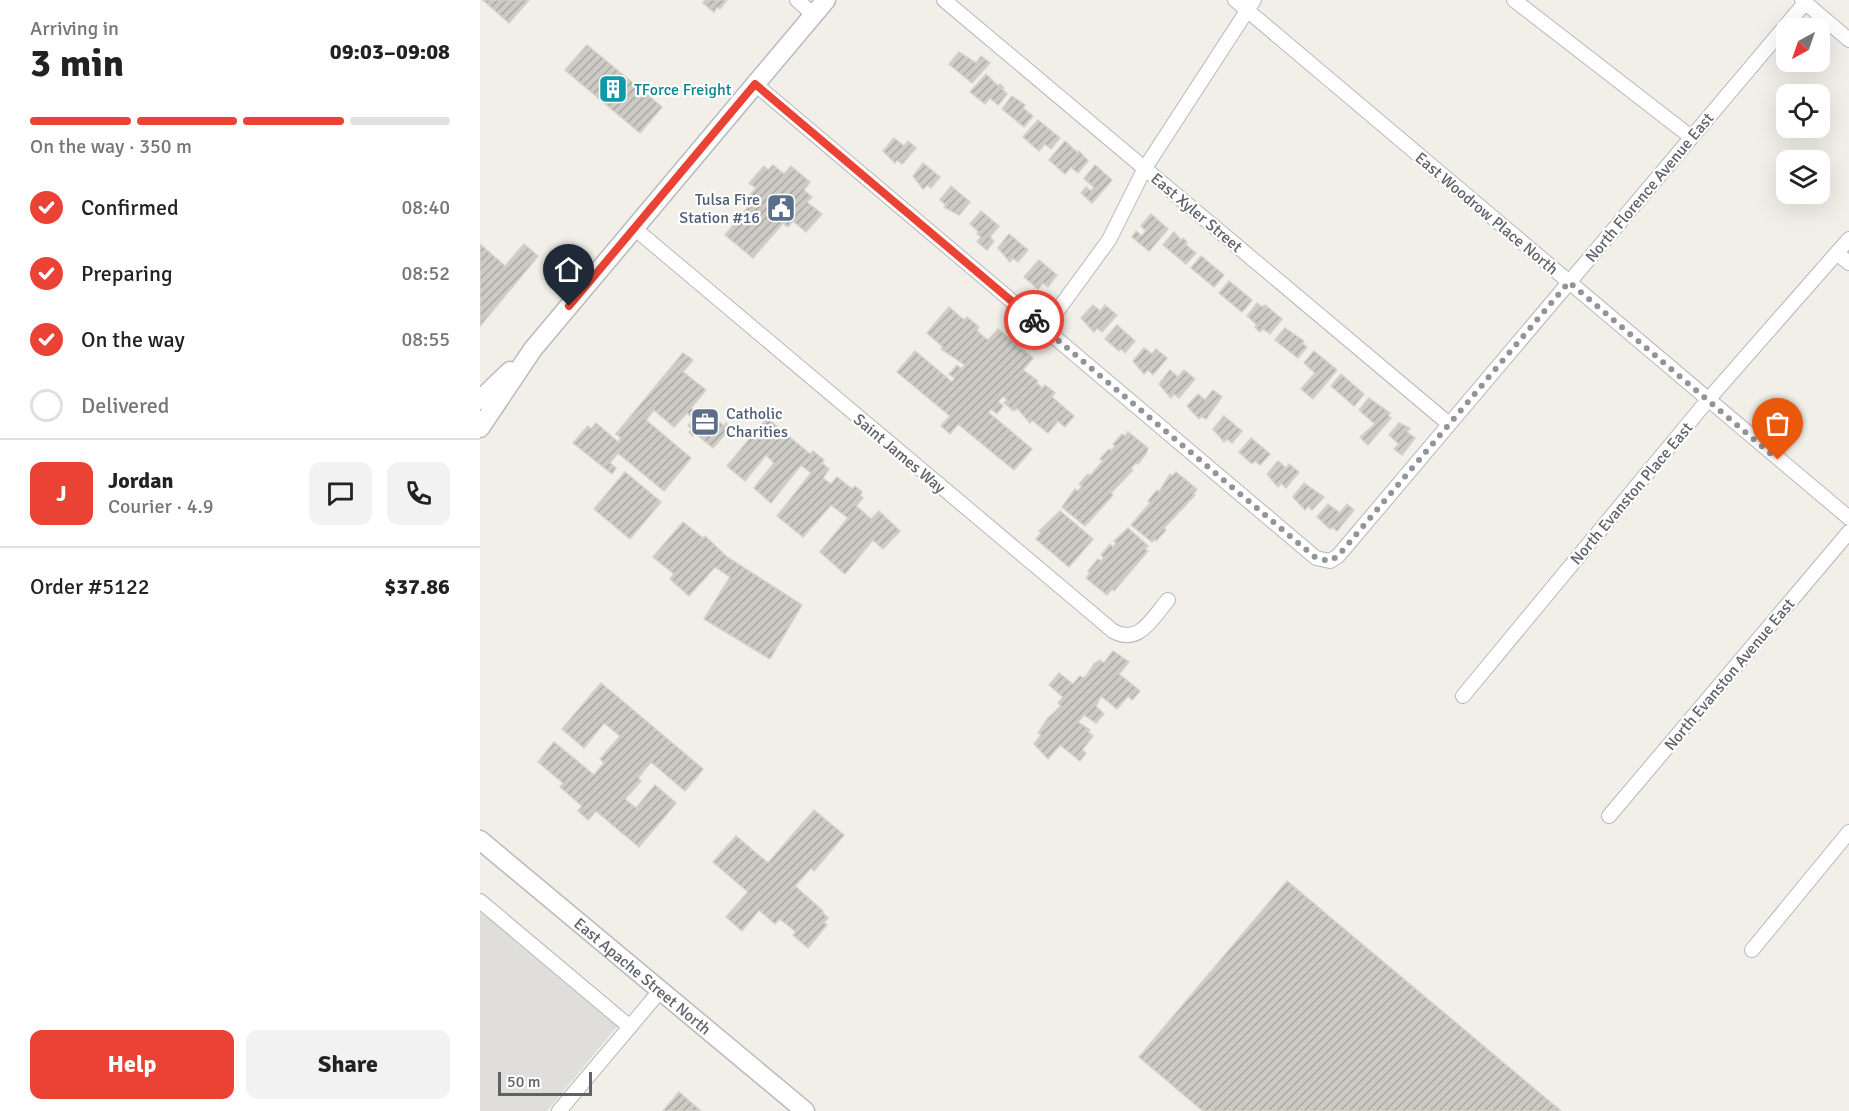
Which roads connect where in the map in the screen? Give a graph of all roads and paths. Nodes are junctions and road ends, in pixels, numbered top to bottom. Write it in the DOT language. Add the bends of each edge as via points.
graph roads {
  1 [pos="797,0"];
  2 [pos="826,0"];
  3 [pos="944,0"];
  4 [pos="1235,0"];
  5 [pos="1514,0"];
  6 [pos="1803,1"];
  7 [pos="1250,5"];
  8 [pos="814,15"];
  9 [pos="1849,40"];
  10 [pos="755,84"];
  11 [pos="1691,137"];
  12 [pos="1145,168"];
  13 [pos="634,228"];
  14 [pos="1849,239"];
  15 [pos="1837,253"];
  16 [pos="1849,263"];
  17 [pos="1569,282"];
  18 [pos="1044,329"];
  19 [pos="533,349"];
  20 [pos="480,400"];
  21 [pos="1707,401"];
  22 [pos="1449,424"];
  23 [pos="480,428"];
  24 [pos="1849,518"];
  25 [pos="1849,532"];
  26 [pos="1168,600"];
  27 [pos="1463,696"];
  28 [pos="1609,816"];
  29 [pos="1849,832"];
  30 [pos="480,840"];
  31 [pos="480,900"];
  32 [pos="1752,950"];
  33 [pos="660,991"];
  34 [pos="630,1027"];
  35 [pos="559,1111"];
  36 [pos="805,1111"];
  1 -- 8 [label="street"];
  2 -- 8 [label="main road"];
  3 -- 12 [label="street, East Xyler Street"];
  4 -- 7 [label="street, East Woodrow Place North"];
  5 -- 11 [label="street"];
  6 -- 9 [label="street"];
  6 -- 11 [label="street, North Florence Avenue East"];
  7 -- 12 [label="street"];
  7 -- 17 [label="street, East Woodrow Place North"];
  8 -- 10 [label="main road"];
  10 -- 13 [label="main road"];
  10 -- 18 [label="street"];
  11 -- 17 [label="street, North Florence Avenue East"];
  12 -- 18 [label="street" via="1109,240"];
  12 -- 22 [label="street, East Xyler Street"];
  13 -- 19 [label="main road"];
  13 -- 26 [label="street, Saint James Way" via="1113,631 1127,637 1136,634"];
  14 -- 15 [label="street, North Evanston Place East"];
  15 -- 16 [label="street"];
  15 -- 21 [label="street, North Evanston Place East"];
  17 -- 21 [label="street, East Woodrow Place North"];
  17 -- 22 [label="street, North Florence Avenue East"];
  18 -- 22 [label="street, North Florence Avenue East" via="1316,558 1330,561 1338,556"];
  19 -- 20 [label="main road"];
  19 -- 23 [label="main road"];
  21 -- 24 [label="street, East Woodrow Place North"];
  21 -- 27 [label="street, North Evanston Place East"];
  25 -- 28 [label="street, North Evanston Avenue East"];
  29 -- 32 [label="street"];
  30 -- 33 [label="main road, East Apache Street North"];
  31 -- 34 [label="street"];
  33 -- 34 [label="street"];
  33 -- 36 [label="main road, East Apache Street North"];
  34 -- 35 [label="street"];
}
